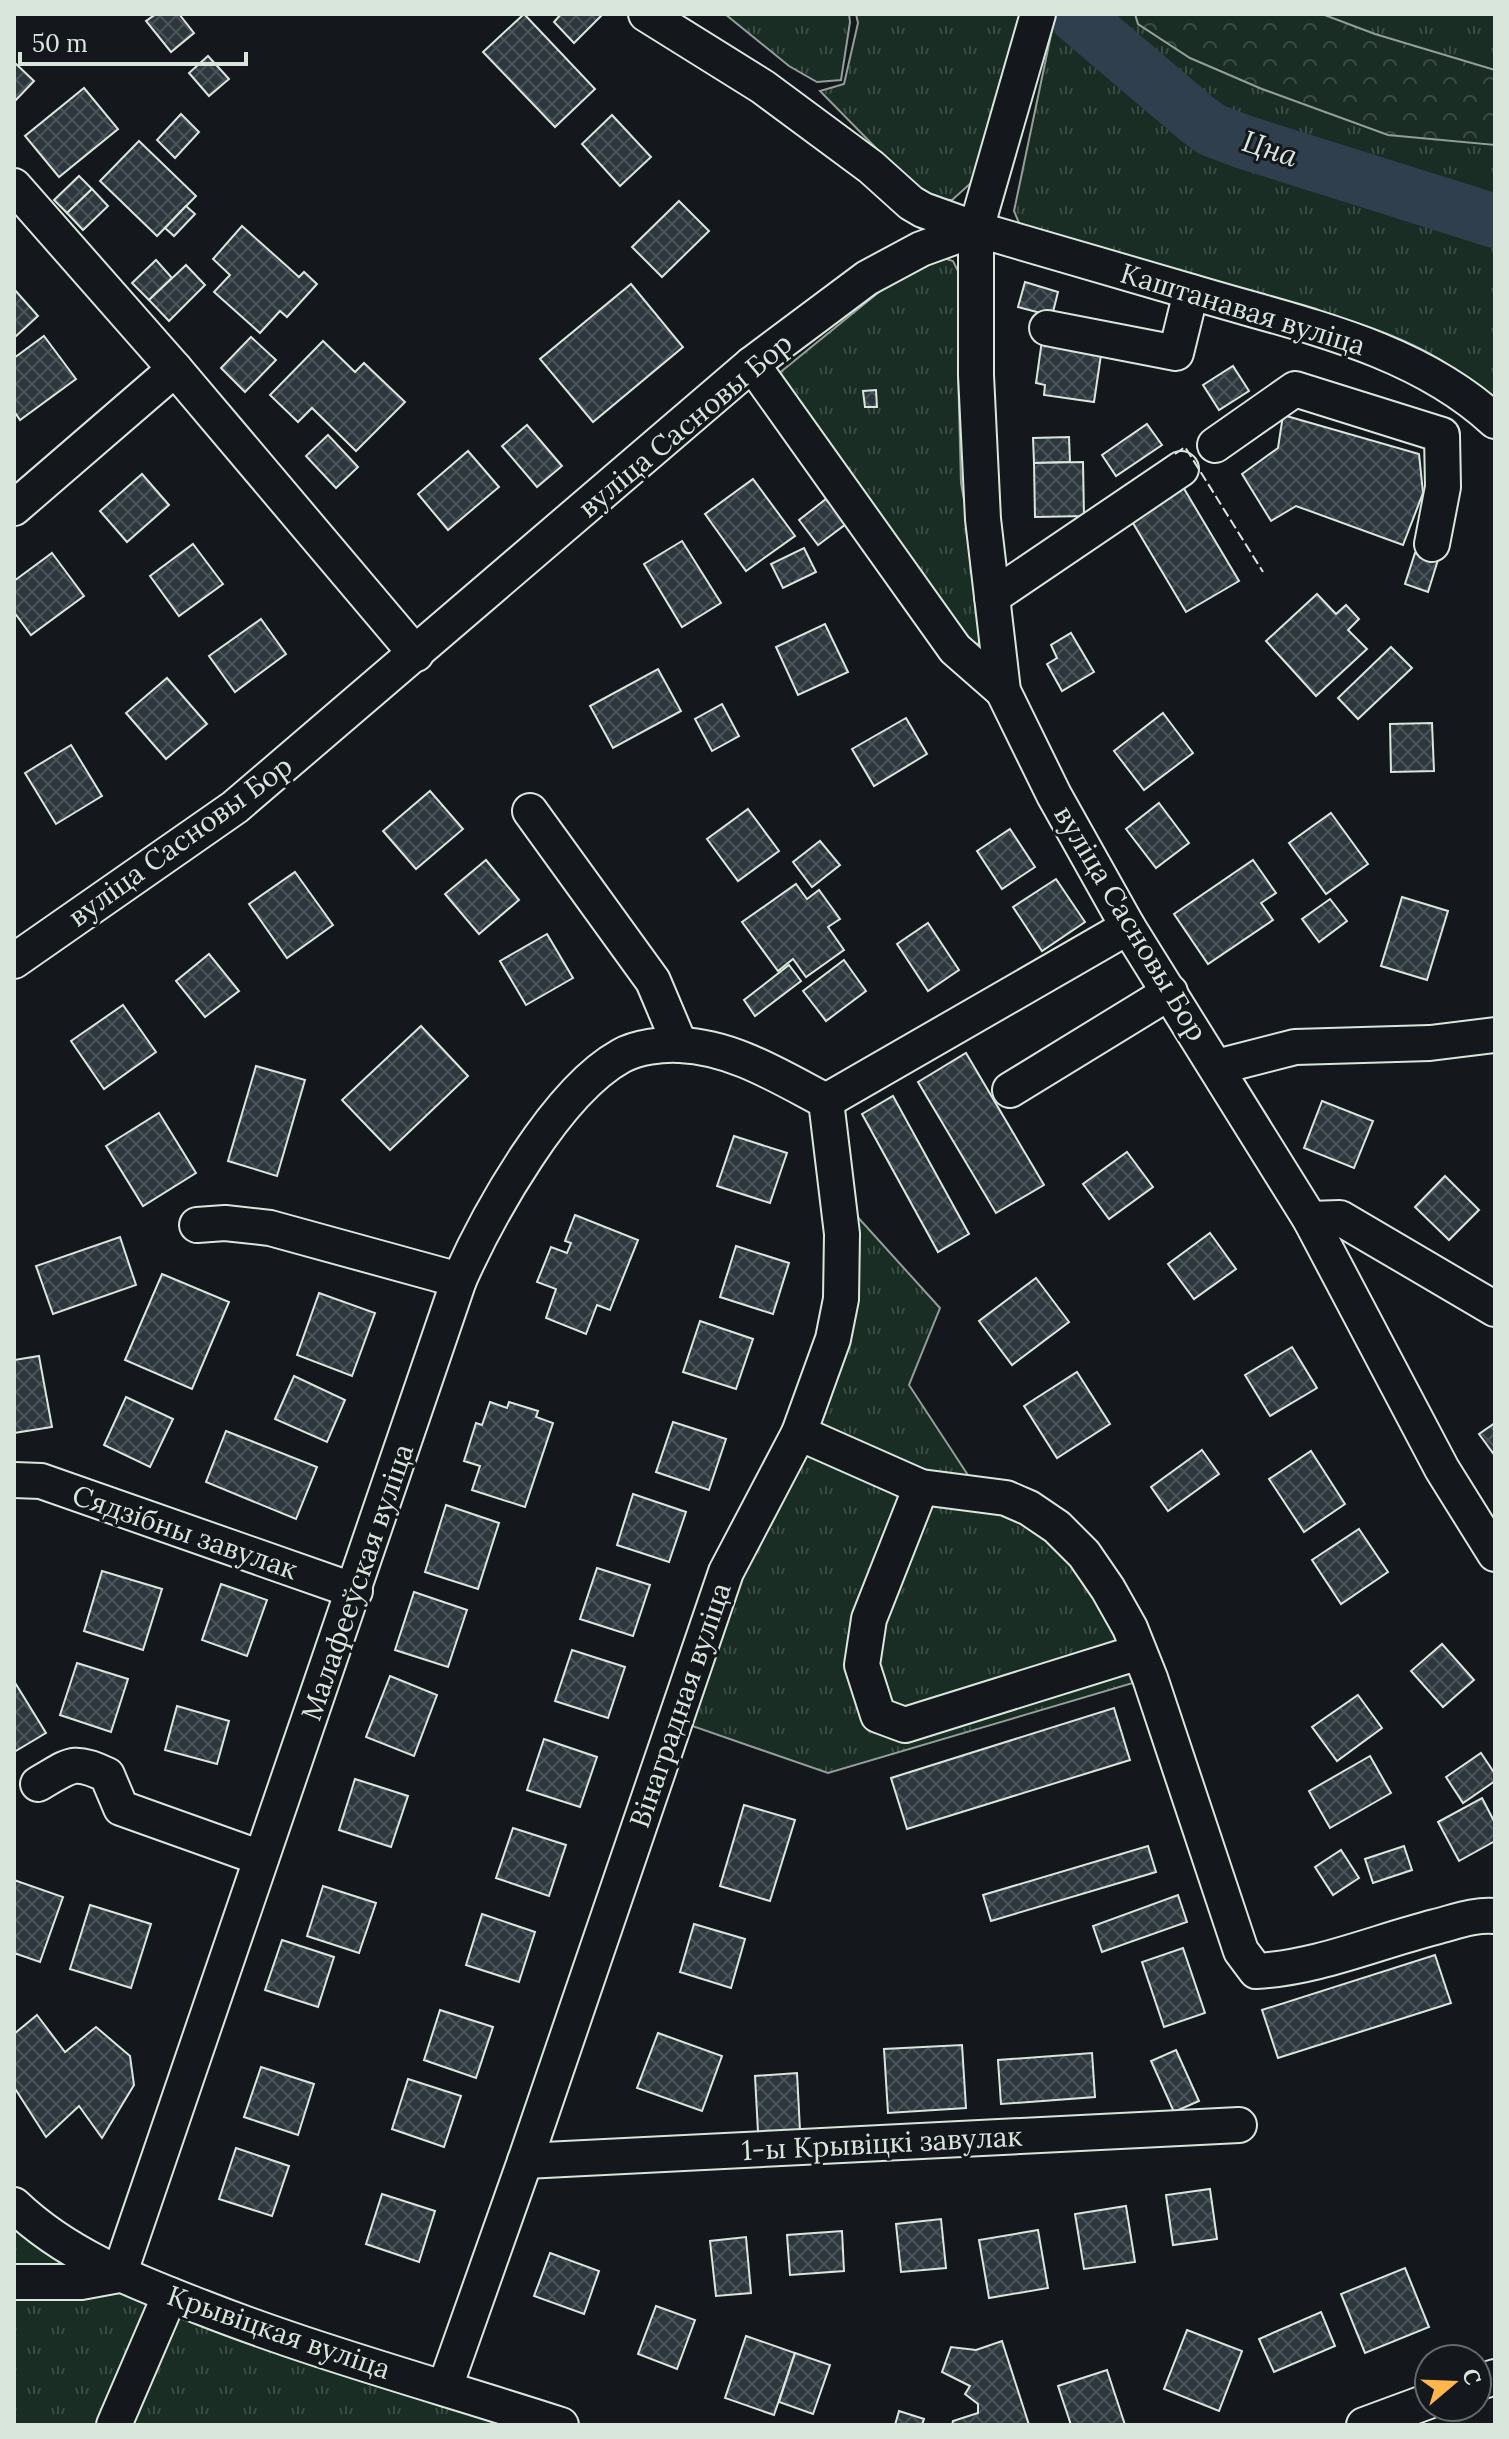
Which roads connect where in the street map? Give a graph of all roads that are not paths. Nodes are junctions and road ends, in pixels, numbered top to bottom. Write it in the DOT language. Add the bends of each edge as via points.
graph roads {
  1 [pos="646,14"];
  2 [pos="1038,14"];
  3 [pos="14,186"];
  4 [pos="976,229"];
  5 [pos="1191,292"];
  6 [pos="1047,328"];
  7 [pos="752,364"];
  8 [pos="175,369"];
  9 [pos="1458,392"];
  10 [pos="1495,421"];
  11 [pos="1442,435"];
  12 [pos="1215,445"];
  13 [pos="1181,469"];
  14 [pos="14,508"];
  15 [pos="1432,544"];
  16 [pos="992,597"];
  17 [pos="416,654"];
  18 [pos="1003,691"];
  19 [pos="530,811"];
  20 [pos="1128,927"];
  21 [pos="14,961"];
  22 [pos="1170,992"];
  23 [pos="1495,1035"];
  24 [pos="680,1045"];
  25 [pos="1217,1067"];
  26 [pos="1010,1090"];
  27 [pos="826,1101"];
  28 [pos="1310,1219"];
  29 [pos="197,1225"];
  30 [pos="459,1280"];
  31 [pos="1495,1309"];
  32 [pos="799,1433"];
  33 [pos="14,1480"];
  34 [pos="921,1487"];
  35 [pos="1495,1554"];
  36 [pos="355,1591"];
  37 [pos="1139,1652"];
  38 [pos="38,1784"];
  39 [pos="261,1858"];
  40 [pos="1495,1916"];
  41 [pos="1239,2125"];
  42 [pos="525,2161"];
  43 [pos="14,2205"];
  44 [pos="119,2275"];
  45 [pos="14,2282"];
  46 [pos="170,2295"];
  47 [pos="445,2387"];
  48 [pos="1413,2407"];
  49 [pos="114,2425"];
  50 [pos="561,2425"];
  51 [pos="1364,2425"];
  1 -- 4 [label="street" via="763,87 911,203"];
  2 -- 4 [label="street, вуліца Сасновы Бор"];
  3 -- 8 [label="street"];
  4 -- 5 [label="street, Каштанавая вуліца"];
  4 -- 7 [label="street, вуліца Сасновы Бор" via="921,249 867,278"];
  4 -- 16 [label="street, вуліца Сасновы Бор" via="978,418"];
  5 -- 6 [label="street" via="1176,353"];
  5 -- 9 [label="street, Каштанавая вуліца" via="1347,338"];
  7 -- 17 [label="street, вуліца Сасновы Бор"];
  7 -- 18 [label="street" via="955,649"];
  8 -- 14 [label="street"];
  8 -- 17 [label="street"];
  9 -- 10 [label="street, Каштанавая вуліца"];
  9 -- 11 [label="street"];
  11 -- 12 [label="street" via="1295,389"];
  11 -- 15 [label="street" via="1443,487"];
  13 -- 16 [label="street"];
  16 -- 18 [label="street, вуліца Сасновы Бор"];
  17 -- 21 [label="street, вуліца Сасновы Бор" via="235,807"];
  18 -- 20 [label="street, вуліца Сасновы Бор"];
  19 -- 24 [label="street" via="653,981"];
  20 -- 22 [label="street, вуліца Сасновы Бор"];
  20 -- 27 [label="street"];
  22 -- 25 [label="street, вуліца Сасновы Бор"];
  22 -- 26 [label="street"];
  23 -- 25 [label="street" via="1430,1043 1295,1047"];
  24 -- 27 [label="street, Малафееўская вуліца" via="752,1062"];
  24 -- 30 [label="street, Малафееўская вуліца" via="624,1054 575,1094 495,1205"];
  25 -- 28 [label="street, вуліца Сасновы Бор"];
  27 -- 32 [label="street, Вінаградная вуліца" via="842,1234 841,1299 833,1339"];
  28 -- 31 [label="street" via="1340,1218"];
  28 -- 35 [label="street, вуліца Сасновы Бор" via="1442,1469"];
  29 -- 30 [label="street" via="270,1228"];
  30 -- 36 [label="street, Малафееўская вуліца"];
  32 -- 34 [label="street"];
  32 -- 42 [label="street, Вінаградная вуліца" via="726,1572"];
  33 -- 36 [label="street, Сядзібны завулак" via="41,1481"];
  34 -- 37 [label="street" via="1006,1498 1057,1527 1108,1589"];
  34 -- 37 [label="street" via="869,1619 862,1665 878,1715 905,1725"];
  36 -- 39 [label="street, Малафееўская вуліца"];
  37 -- 40 [label="street" via="1241,1951 1256,1971 1286,1970"];
  38 -- 39 [label="street" via="73,1764 85,1764 107,1775 121,1808"];
  39 -- 44 [label="street, Малафееўская вуліца"];
  41 -- 42 [label="street, 1-ы Крывіцкі завулак"];
  42 -- 47 [label="street, Вінаградная вуліца"];
  43 -- 44 [label="street, Крывіцкая вуліца" via="59,2242"];
  44 -- 45 [label="street" via="81,2282"];
  44 -- 46 [label="street, Крывіцкая вуліца"];
  46 -- 47 [label="street, Крывіцкая вуліца" via="276,2336"];
  46 -- 49 [label="street"];
  47 -- 50 [label="street, Крывіцкая вуліца"];
  48 -- 51 [label="street"];
}
